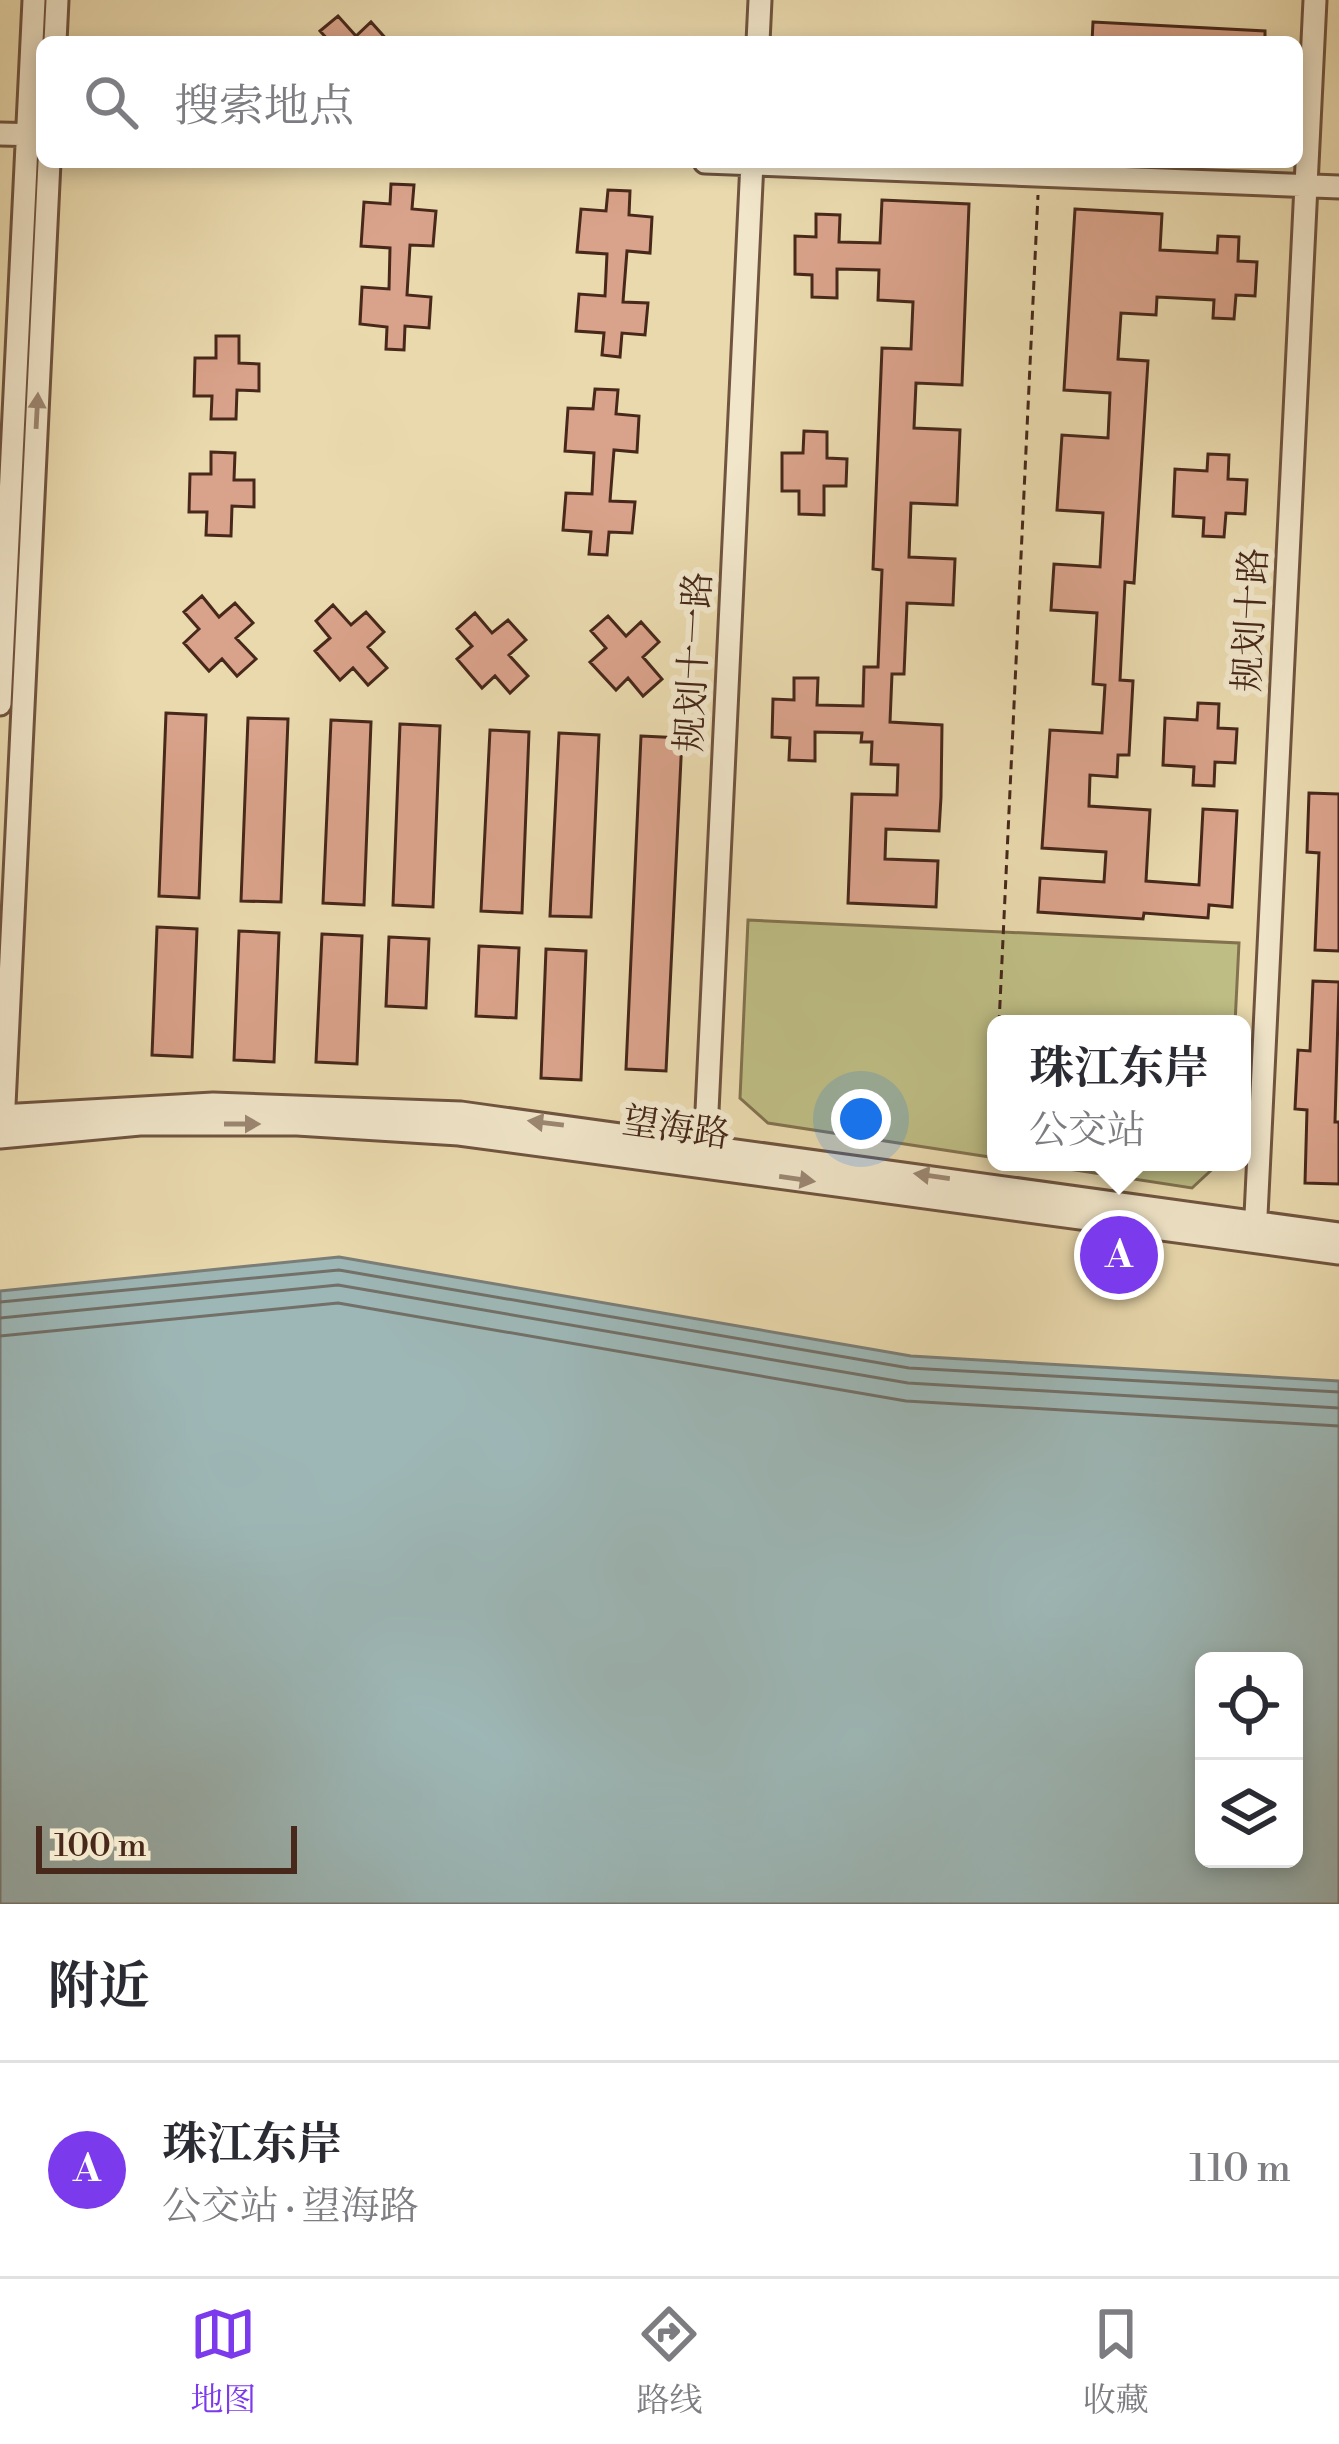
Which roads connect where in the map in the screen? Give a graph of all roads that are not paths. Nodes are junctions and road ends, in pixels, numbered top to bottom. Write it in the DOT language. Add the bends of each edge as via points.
graph roads {
  1 [pos="34,0"];
  2 [pos="57,0"];
  3 [pos="760,0"];
  4 [pos="1315,0"];
  5 [pos="55,36"];
  6 [pos="758,36"];
  7 [pos="0,134"];
  8 [pos="34,135"];
  9 [pos="50,168"];
  10 [pos="752,168"];
  11 [pos="872,168"];
  12 [pos="1306,186"];
  13 [pos="1339,188"];
  14 [pos="0,704"];
  15 [pos="1,1126"];
  16 [pos="705,1155"];
  17 [pos="1256,1233"];
  18 [pos="1339,1234"];
  19 [pos="1339,1253"];
  1 -- 8 [label="street"];
  2 -- 5 [label="street"];
  3 -- 6 [label="street"];
  4 -- 12 [label="street, 规划十路"];
  7 -- 8 [label="street"];
  8 -- 14 [label="street"];
  15 -- 9 [label="street, one-way"];
  10 -- 16 [label="street, 规划十一路"];
  11 -- 12 [label="street"];
  12 -- 13 [label="street"];
  12 -- 17 [label="street, 规划十路"];
  15 -- 16 [label="street, 望海路" via="135,1106 297,1104 461,1113"];
  16 -- 17 [label="street, 望海路, one-way"];
  17 -- 16 [label="street, 望海路, one-way" via="992,1185"];
  17 -- 18 [label="street, 望海路"];
  17 -- 19 [label="street, 望海路"];
}
